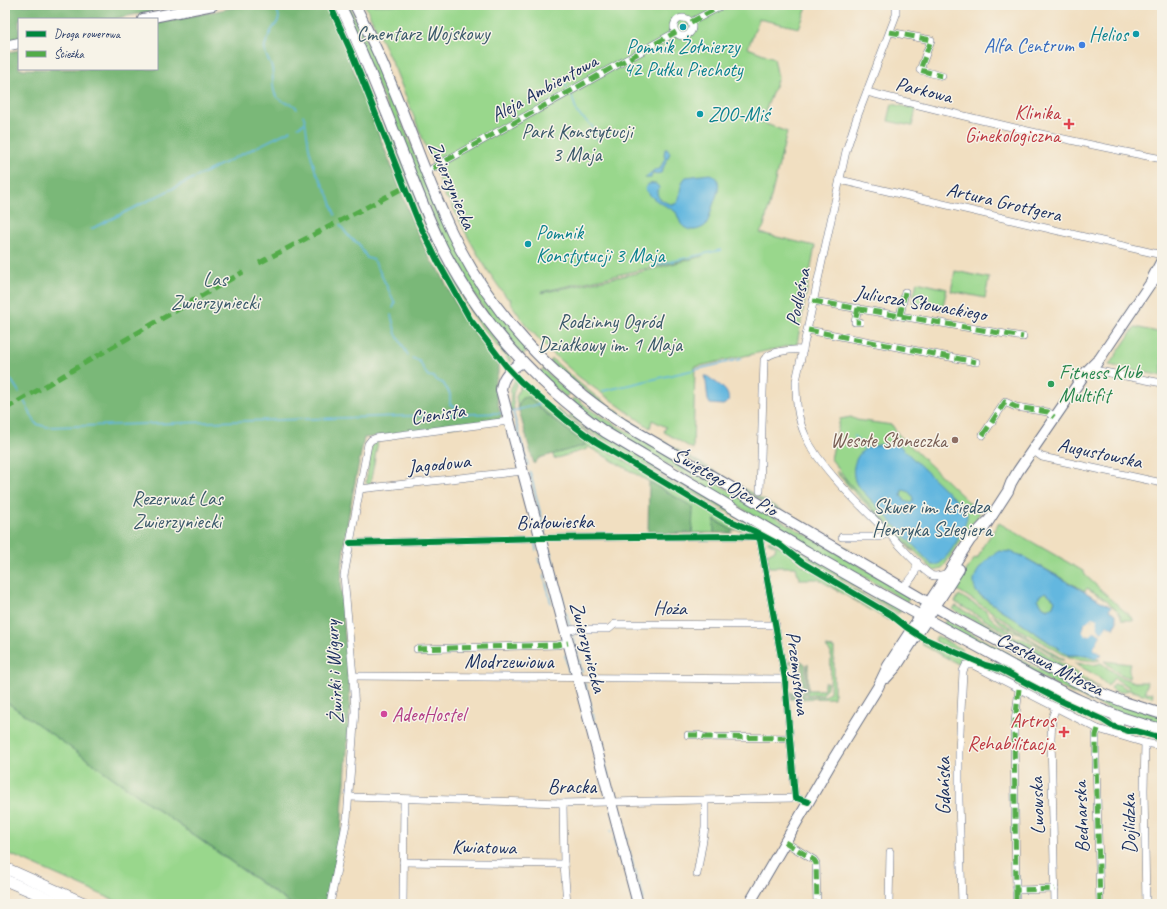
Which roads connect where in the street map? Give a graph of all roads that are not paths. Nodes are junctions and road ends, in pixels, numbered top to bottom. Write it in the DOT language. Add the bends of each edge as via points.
graph roads {
  1 [pos="213,5"];
  2 [pos="340,5"];
  3 [pos="355,5"];
  4 [pos="723,5"];
  5 [pos="896,5"];
  6 [pos="148,18"];
  7 [pos="691,22"];
  8 [pos="890,32"];
  9 [pos="673,34"];
  10 [pos="18,44"];
  11 [pos="5,46"];
  12 [pos="942,76"];
  13 [pos="867,92"];
  14 [pos="1160,158"];
  15 [pos="433,168"];
  16 [pos="840,180"];
  17 [pos="1162,256"];
  18 [pos="1162,260"];
  19 [pos="1162,271"];
  20 [pos="1150,284"];
  21 [pos="905,292"];
  22 [pos="813,301"];
  23 [pos="858,308"];
  24 [pos="900,316"];
  25 [pos="860,322"];
  26 [pos="808,330"];
  27 [pos="1023,337"];
  28 [pos="803,350"];
  29 [pos="534,352"];
  30 [pos="523,362"];
  31 [pos="976,362"];
  32 [pos="1089,372"];
  33 [pos="1162,382"];
  34 [pos="580,393"];
  35 [pos="568,404"];
  36 [pos="508,416"];
  37 [pos="1057,419"];
  38 [pos="983,435"];
  39 [pos="371,440"];
  40 [pos="1032,456"];
  41 [pos="523,471"];
  42 [pos="1162,483"];
  43 [pos="360,488"];
  44 [pos="760,491"];
  45 [pos="987,522"];
  46 [pos="888,533"];
  47 [pos="842,537"];
  48 [pos="540,538"];
  49 [pos="760,538"];
  50 [pos="350,543"];
  51 [pos="917,562"];
  52 [pos="949,573"];
  53 [pos="902,587"];
  54 [pos="931,604"];
  55 [pos="923,618"];
  56 [pos="776,625"];
  57 [pos="565,631"];
  58 [pos="568,643"];
  59 [pos="418,648"];
  60 [pos="353,676"];
  61 [pos="577,678"];
  62 [pos="786,679"];
  63 [pos="1019,689"];
  64 [pos="1056,707"];
  65 [pos="1112,714"];
  66 [pos="1162,714"];
  67 [pos="1132,721"];
  68 [pos="1120,726"];
  69 [pos="1098,729"];
  70 [pos="1162,729"];
  71 [pos="688,735"];
  72 [pos="1117,735"];
  73 [pos="790,738"];
  74 [pos="1145,743"];
  75 [pos="1162,746"];
  76 [pos="349,797"];
  77 [pos="795,798"];
  78 [pos="404,799"];
  79 [pos="705,801"];
  80 [pos="610,802"];
  81 [pos="808,802"];
  82 [pos="563,803"];
  83 [pos="785,842"];
  84 [pos="890,852"];
  85 [pos="403,862"];
  86 [pos="564,864"];
  87 [pos="5,868"];
  88 [pos="697,874"];
  89 [pos="5,880"];
  90 [pos="1055,889"];
  91 [pos="1016,890"];
  92 [pos="61,904"];
  93 [pos="86,904"];
  94 [pos="330,904"];
  95 [pos="403,904"];
  96 [pos="567,904"];
  97 [pos="638,904"];
  98 [pos="749,904"];
  99 [pos="817,904"];
  100 [pos="890,904"];
  101 [pos="962,904"];
  102 [pos="1016,904"];
  103 [pos="1055,904"];
  104 [pos="1100,904"];
  105 [pos="1146,904"];
  1 -- 6 [label="main road"];
  2 -- 30 [label="main road, Zwierzyniecka" via="364,55 419,196 444,250 481,312"];
  3 -- 29 [label="main road, Zwierzyniecka" via="387,73 441,208 464,257 509,324"];
  4 -- 7 [label="street"];
  5 -- 8 [label="street, Podleśna" via="896,15"];
  7 -- 9 [label="street" via="692,30 688,35"];
  7 -- 9 [label="street" via="686,18 679,19"];
  8 -- 12 [label="street" via="931,40 920,70"];
  8 -- 13 [label="street, Podleśna"];
  9 -- 15 [label="street, Aleja Ambientowa"];
  10 -- 11 [label="main road"];
  13 -- 14 [label="street, Parkowa" via="1002,125"];
  13 -- 16 [label="street, Podleśna" via="848,143"];
  16 -- 17 [label="street, Artura Grottgera"];
  16 -- 22 [label="street, Podleśna"];
  18 -- 20 [label="main road"];
  19 -- 20 [label="main road"];
  20 -- 32 [label="main road"];
  21 -- 24 [label="street"];
  22 -- 23 [label="street, Juliusza Słowackiego"];
  22 -- 26 [label="street, Podleśna"];
  23 -- 24 [label="street, Juliusza Słowackiego"];
  23 -- 25 [label="street" via="855,322"];
  24 -- 27 [label="street, Juliusza Słowackiego"];
  26 -- 28 [label="street, Podleśna"];
  26 -- 31 [label="street"];
  28 -- 44 [label="street" via="772,354 764,360"];
  28 -- 46 [label="street, Podleśna" via="796,381 796,395 797,409 805,435 840,484"];
  29 -- 30 [label="main road, Zwierzyniecka"];
  29 -- 34 [label="main road, Świętego Ojca Pio"];
  30 -- 35 [label="main road, Świętego Ojca Pio"];
  30 -- 36 [label="main road, Zwierzyniecka" via="513,368 504,379 501,390"];
  32 -- 33 [label="street" via="1099,371"];
  32 -- 37 [label="main road"];
  34 -- 35 [label="main road" via="570,396"];
  34 -- 53 [label="main road, Świętego Ojca Pio" via="623,424"];
  35 -- 55 [label="main road, Świętego Ojca Pio" via="612,436"];
  36 -- 39 [label="street, Cienista"];
  36 -- 41 [label="main road, Zwierzyniecka"];
  37 -- 38 [label="street" via="1048,412 1016,407 1003,400"];
  37 -- 40 [label="main road"];
  39 -- 43 [label="street, Żwirki i Wigury" via="368,444"];
  40 -- 42 [label="street, Augustowska"];
  40 -- 45 [label="main road" via="1011,483"];
  41 -- 43 [label="street, Jagodowa"];
  41 -- 48 [label="main road, Zwierzyniecka"];
  43 -- 50 [label="street, Żwirki i Wigury"];
  45 -- 52 [label="main road" via="970,540"];
  45 -- 54 [label="main road" via="978,540"];
  46 -- 47 [label="street" via="880,537"];
  46 -- 51 [label="street, Podleśna"];
  48 -- 49 [label="street, Białowieska"];
  48 -- 50 [label="street, Białowieska"];
  48 -- 57 [label="main road, Zwierzyniecka"];
  49 -- 56 [label="street, Przemysłowa"];
  50 -- 60 [label="street, Żwirki i Wigury" via="344,576"];
  51 -- 52 [label="street, Podleśna" via="932,575"];
  51 -- 53 [label="street" via="914,577"];
  52 -- 54 [label="main road"];
  53 -- 54 [label="main road, Świętego Ojca Pio"];
  54 -- 55 [label="main road"];
  54 -- 66 [label="main road, Czesława Miłosza" via="1074,681 1124,702"];
  55 -- 65 [label="main road, Czesława Miłosza" via="1067,694"];
  55 -- 81 [label="main road" via="888,666 878,687"];
  56 -- 57 [label="street, Hoża" via="615,624 609,628"];
  56 -- 62 [label="street, Przemysłowa"];
  57 -- 58 [label="main road, Zwierzyniecka"];
  58 -- 59 [label="street"];
  58 -- 61 [label="main road, Zwierzyniecka"];
  60 -- 61 [label="street, Modrzewiowa"];
  60 -- 76 [label="street, Żwirki i Wigury" via="355,711"];
  61 -- 62 [label="street, Modrzewiowa"];
  61 -- 80 [label="main road, Zwierzyniecka"];
  62 -- 73 [label="street, Przemysłowa"];
  63 -- 64 [label="street"];
  63 -- 91 [label="street" via="1014,730"];
  63 -- 101 [label="street, Gdańska" via="971,664 964,668 959,752"];
  64 -- 69 [label="street"];
  64 -- 90 [label="street, Lwowska" via="1052,718 1051,738"];
  65 -- 67 [label="main road, Czesława Miłosza"];
  65 -- 68 [label="street"];
  67 -- 68 [label="street"];
  67 -- 70 [label="main road, Czesława Miłosza"];
  68 -- 72 [label="street"];
  69 -- 72 [label="street"];
  69 -- 104 [label="street, Bednarska" via="1096,761"];
  71 -- 73 [label="street" via="698,735 711,740"];
  72 -- 74 [label="street"];
  73 -- 77 [label="street, Przemysłowa"];
  74 -- 75 [label="street"];
  74 -- 105 [label="street, Dojlidzka"];
  76 -- 78 [label="street, Bracka"];
  76 -- 94 [label="street, Żwirki i Wigury"];
  77 -- 79 [label="street, Bracka"];
  77 -- 81 [label="street"];
  78 -- 82 [label="street, Bracka"];
  78 -- 85 [label="street"];
  79 -- 80 [label="street, Bracka"];
  79 -- 88 [label="street" via="705,828"];
  80 -- 82 [label="street, Bracka"];
  80 -- 97 [label="main road, Zwierzyniecka"];
  81 -- 83 [label="main road"];
  82 -- 86 [label="street"];
  83 -- 98 [label="main road"];
  83 -- 99 [label="street" via="816,863"];
  84 -- 100 [label="street"];
  85 -- 86 [label="street, Kwiatowa"];
  85 -- 95 [label="street"];
  86 -- 96 [label="street"];
  87 -- 93 [label="main road"];
  89 -- 92 [label="main road"];
  90 -- 91 [label="street"];
  90 -- 103 [label="street, Lwowska"];
  91 -- 102 [label="street"];
}
